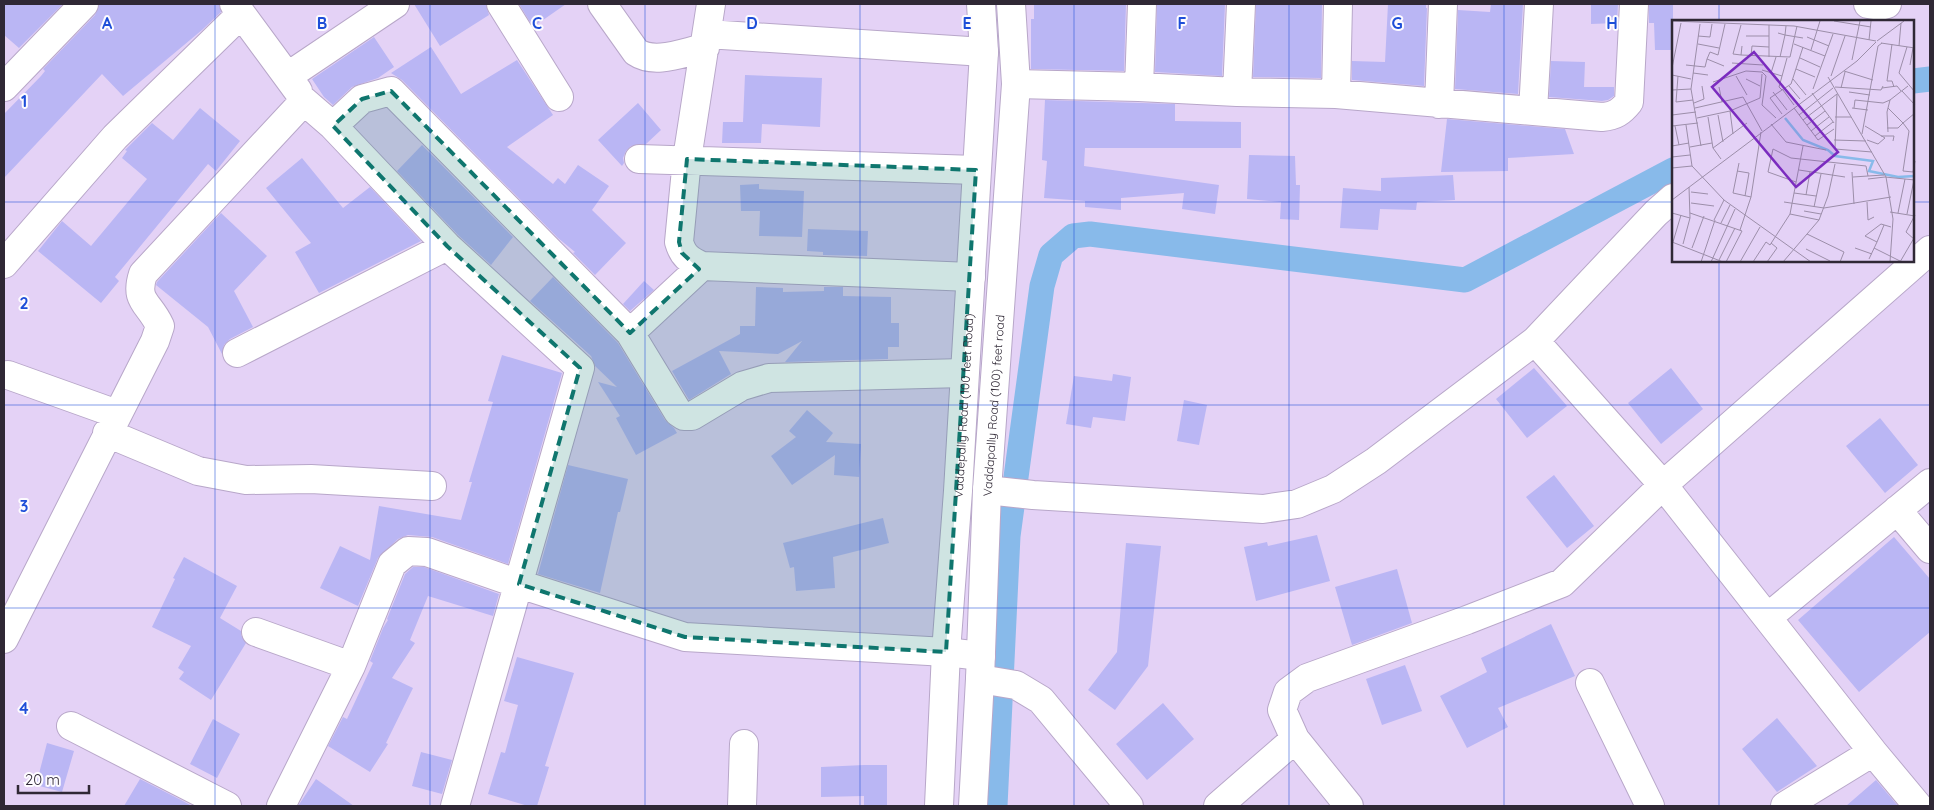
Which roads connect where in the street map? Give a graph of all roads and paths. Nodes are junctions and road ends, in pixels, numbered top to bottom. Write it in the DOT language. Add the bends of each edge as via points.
graph roads {
  1 [pos="84,4"];
  2 [pos="395,4"];
  3 [pos="501,4"];
  4 [pos="602,4"];
  5 [pos="711,4"];
  6 [pos="981,4"];
  7 [pos="1011,4"];
  8 [pos="1142,4"];
  9 [pos="1241,4"];
  10 [pos="1338,4"];
  11 [pos="1443,4"];
  12 [pos="1539,4"];
  13 [pos="1634,4"];
  14 [pos="1868,4"];
  15 [pos="1886,4"];
  16 [pos="238,9"];
  17 [pos="706,41"];
  18 [pos="984,52"];
  19 [pos="9,72"];
  20 [pos="288,76"];
  21 [pos="1016,84"];
  22 [pos="1139,87"];
  23 [pos="1237,92"];
  24 [pos="1336,94"];
  25 [pos="559,96"];
  26 [pos="304,101"];
  27 [pos="1439,104"];
  28 [pos="1533,112"];
  29 [pos="333,126"];
  30 [pos="639,159"];
  31 [pos="687,159"];
  32 [pos="976,181"];
  33 [pos="1672,199"];
  34 [pos="447,246"];
  35 [pos="1930,250"];
  36 [pos="4,264"];
  37 [pos="702,266"];
  38 [pos="971,271"];
  39 [pos="630,334"];
  40 [pos="1535,341"];
  41 [pos="237,353"];
  42 [pos="964,374"];
  43 [pos="8,375"];
  44 [pos="112,423"];
  45 [pos="1930,483"];
  46 [pos="1663,485"];
  47 [pos="432,486"];
  48 [pos="994,491"];
  49 [pos="1897,510"];
  50 [pos="1930,549"];
  51 [pos="519,584"];
  52 [pos="1768,618"];
  53 [pos="256,632"];
  54 [pos="4,639"];
  55 [pos="946,652"];
  56 [pos="351,666"];
  57 [pos="992,675"];
  58 [pos="1590,683"];
  59 [pos="71,726"];
  60 [pos="1295,739"];
  61 [pos="744,744"];
  62 [pos="1873,752"];
  63 [pos="227,806"];
  64 [pos="281,806"];
  65 [pos="455,806"];
  66 [pos="742,806"];
  67 [pos="939,806"];
  68 [pos="973,806"];
  69 [pos="1129,806"];
  70 [pos="1218,806"];
  71 [pos="1350,806"];
  72 [pos="1650,806"];
  73 [pos="1785,806"];
  74 [pos="1918,806"];
  1 -- 19 [label="street"];
  2 -- 20 [label="street"];
  3 -- 25 [label="street"];
  4 -- 17 [label="street" via="642,56 660,57"];
  5 -- 17 [label="street"];
  6 -- 18 [label="street, Vaddepally Road (100 feet Road)"];
  7 -- 21 [label="street, Vaddapally Road (100) feet road"];
  8 -- 22 [label="street"];
  9 -- 23 [label="street"];
  10 -- 24 [label="street"];
  11 -- 27 [label="street"];
  12 -- 28 [label="street"];
  13 -- 28 [label="street" via="1629,102 1622,112 1602,117"];
  14 -- 15 [label="street"];
  16 -- 20 [label="street"];
  16 -- 36 [label="street" via="115,137"];
  17 -- 18 [label="street"];
  17 -- 31 [label="street"];
  18 -- 32 [label="street, Vaddepally Road (100 feet Road)"];
  20 -- 26 [label="street"];
  21 -- 22 [label="street"];
  21 -- 48 [label="street, Vaddapally Road (100) feet road" via="1004,255"];
  22 -- 23 [label="street"];
  23 -- 24 [label="street"];
  24 -- 27 [label="street"];
  26 -- 29 [label="street"];
  26 -- 44 [label="street" via="143,274 138,288 141,298 155,314 160,326"];
  27 -- 28 [label="street"];
  29 -- 34 [label="street"];
  29 -- 39 [label="street" via="362,99 392,91"];
  30 -- 31 [label="street"];
  31 -- 32 [label="street"];
  31 -- 37 [label="street" via="679,242 682,253"];
  32 -- 38 [label="street, Vaddepally Road (100 feet Road)"];
  33 -- 40 [label="street"];
  34 -- 41 [label="street"];
  34 -- 51 [label="street" via="580,368"];
  35 -- 46 [label="street"];
  37 -- 38 [label="street"];
  37 -- 39 [label="street"];
  38 -- 42 [label="street, Vaddepally Road (100 feet Road)"];
  39 -- 42 [label="street" via="678,412 684,416 692,416 742,386 769,378"];
  40 -- 46 [label="street"];
  40 -- 48 [label="street" via="1376,460 1333,489 1297,504 1263,509"];
  42 -- 55 [label="street, Vaddepally Road (100 feet Road)"];
  43 -- 44 [label="street"];
  44 -- 47 [label="street" via="198,471 246,480 311,479"];
  44 -- 54 [label="street"];
  45 -- 49 [label="street"];
  46 -- 52 [label="street"];
  46 -- 60 [label="street" via="1562,583 1307,678 1288,692 1282,710"];
  48 -- 57 [label="street, Vaddapally Road (100) feet road"];
  49 -- 50 [label="street"];
  49 -- 52 [label="street"];
  51 -- 55 [label="street" via="685,637"];
  51 -- 56 [label="street" via="427,552 408,551 392,564"];
  51 -- 65 [label="street"];
  52 -- 62 [label="street"];
  53 -- 56 [label="street"];
  55 -- 57 [label="street"];
  55 -- 67 [label="street, Vaddepally Road (100 feet Road)"];
  56 -- 64 [label="street"];
  57 -- 68 [label="street, Vaddapally Road (100) feet road"];
  57 -- 69 [label="street" via="1041,700"];
  58 -- 72 [label="street"];
  59 -- 63 [label="street"];
  60 -- 70 [label="street"];
  60 -- 71 [label="street"];
  61 -- 66 [label="street"];
  62 -- 73 [label="street"];
  62 -- 74 [label="street"];
}
